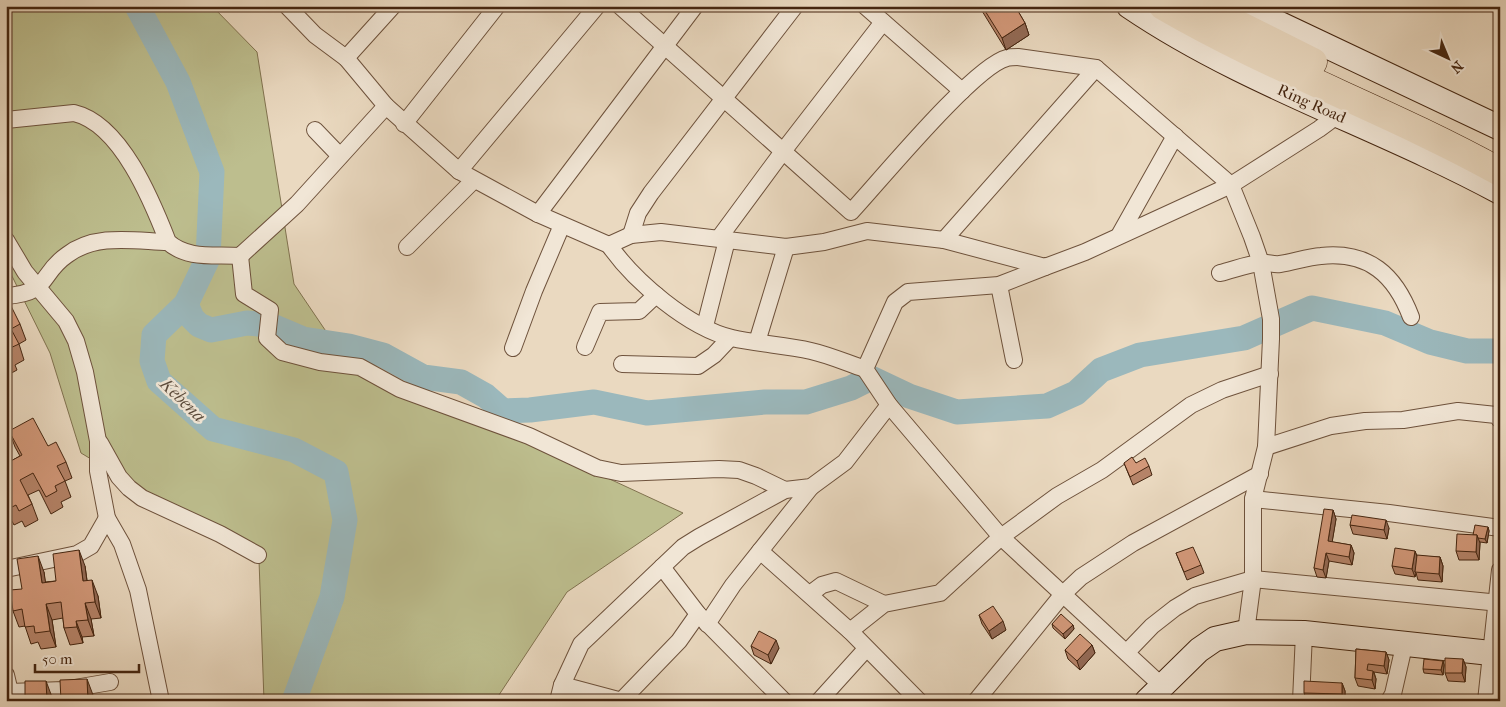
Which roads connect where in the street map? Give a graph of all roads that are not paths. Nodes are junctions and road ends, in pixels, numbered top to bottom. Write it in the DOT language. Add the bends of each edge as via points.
graph roads {
  1 [pos="393,6"];
  2 [pos="497,6"];
  3 [pos="597,6"];
  4 [pos="620,6"];
  5 [pos="695,6"];
  6 [pos="795,6"];
  7 [pos="865,6"];
  8 [pos="1129,6"];
  9 [pos="1162,6"];
  10 [pos="1201,6"];
  11 [pos="1242,6"];
  12 [pos="290,8"];
  13 [pos="883,22"];
  14 [pos="664,45"];
  15 [pos="346,58"];
  16 [pos="1096,68"];
  17 [pos="962,91"];
  18 [pos="724,99"];
  19 [pos="386,106"];
  20 [pos="1338,114"];
  21 [pos="6,120"];
  22 [pos="404,124"];
  23 [pos="1500,128"];
  24 [pos="315,130"];
  25 [pos="1175,136"];
  26 [pos="784,150"];
  27 [pos="1500,150"];
  28 [pos="340,156"];
  29 [pos="459,171"];
  30 [pos="1500,172"];
  31 [pos="473,181"];
  32 [pos="1231,186"];
  33 [pos="1500,192"];
  34 [pos="851,212"];
  35 [pos="538,214"];
  36 [pos="562,225"];
  37 [pos="867,231"];
  38 [pos="1120,234"];
  39 [pos="631,235"];
  40 [pos="723,239"];
  41 [pos="6,240"];
  42 [pos="944,240"];
  43 [pos="168,242"];
  44 [pos="610,245"];
  45 [pos="407,246"];
  46 [pos="786,247"];
  47 [pos="240,256"];
  48 [pos="1261,263"];
  49 [pos="1045,267"];
  50 [pos="1220,273"];
  51 [pos="999,285"];
  52 [pos="39,288"];
  53 [pos="656,295"];
  54 [pos="6,296"];
  55 [pos="1411,317"];
  56 [pos="705,326"];
  57 [pos="730,338"];
  58 [pos="757,342"];
  59 [pos="585,346"];
  60 [pos="513,348"];
  61 [pos="1014,360"];
  62 [pos="622,364"];
  63 [pos="1270,374"];
  64 [pos="869,377"];
  65 [pos="889,404"];
  66 [pos="1498,414"];
  67 [pos="98,441"];
  68 [pos="1266,447"];
  69 [pos="1260,474"];
  70 [pos="811,487"];
  71 [pos="785,490"];
  72 [pos="1253,499"];
  73 [pos="107,518"];
  74 [pos="1500,528"];
  75 [pos="1001,537"];
  76 [pos="760,551"];
  77 [pos="258,555"];
  78 [pos="662,568"];
  79 [pos="6,569"];
  80 [pos="1500,570"];
  81 [pos="1252,579"];
  82 [pos="810,594"];
  83 [pos="1063,594"];
  84 [pos="1498,602"];
  85 [pos="884,604"];
  86 [pos="702,619"];
  87 [pos="850,631"];
  88 [pos="1246,632"];
  89 [pos="1304,633"];
  90 [pos="1404,646"];
  91 [pos="866,649"];
  92 [pos="1127,652"];
  93 [pos="1495,655"];
  94 [pos="6,675"];
  95 [pos="110,682"];
  96 [pos="562,685"];
  97 [pos="8,695"];
  98 [pos="1157,695"];
  99 [pos="161,701"];
  100 [pos="558,701"];
  101 [pos="622,701"];
  102 [pos="784,701"];
  103 [pos="819,701"];
  104 [pos="919,701"];
  105 [pos="976,701"];
  106 [pos="1301,701"];
  107 [pos="1389,701"];
  108 [pos="1486,701"];
  1 -- 15 [label="street"];
  2 -- 22 [label="street"];
  3 -- 29 [label="street"];
  4 -- 14 [label="street"];
  5 -- 14 [label="street"];
  6 -- 18 [label="street"];
  7 -- 13 [label="street"];
  8 -- 20 [label="street, Ring Road" via="1209,54"];
  9 -- 30 [label="highway, Ring Road" via="1216,37 1444,142"];
  10 -- 27 [label="highway"];
  11 -- 23 [label="street"];
  12 -- 15 [label="street" via="315,35"];
  13 -- 17 [label="street"];
  13 -- 26 [label="street"];
  14 -- 18 [label="street"];
  14 -- 35 [label="street"];
  15 -- 19 [label="street"];
  16 -- 17 [label="street" via="1006,58"];
  16 -- 25 [label="street"];
  16 -- 42 [label="street"];
  17 -- 34 [label="street"];
  18 -- 26 [label="street"];
  18 -- 39 [label="street" via="651,193 638,213"];
  19 -- 22 [label="street"];
  19 -- 28 [label="street"];
  20 -- 32 [label="street"];
  20 -- 33 [label="street, Ring Road" via="1446,163"];
  21 -- 43 [label="street" via="74,113 97,123 116,143 142,182"];
  22 -- 29 [label="street"];
  24 -- 28 [label="street"];
  25 -- 32 [label="street"];
  25 -- 38 [label="street"];
  26 -- 34 [label="street"];
  26 -- 40 [label="street"];
  28 -- 47 [label="street" via="297,204"];
  29 -- 31 [label="street"];
  31 -- 35 [label="street"];
  31 -- 45 [label="street"];
  32 -- 38 [label="street"];
  32 -- 48 [label="street"];
  34 -- 37 [label="street"];
  35 -- 36 [label="street"];
  36 -- 44 [label="street"];
  36 -- 60 [label="street"];
  37 -- 42 [label="street"];
  37 -- 46 [label="street"];
  38 -- 49 [label="street"];
  39 -- 40 [label="street" via="661,232"];
  39 -- 44 [label="street"];
  40 -- 46 [label="street"];
  40 -- 56 [label="street"];
  41 -- 52 [label="street"];
  42 -- 49 [label="street"];
  43 -- 47 [label="street" via="184,253"];
  43 -- 52 [label="street" via="104,240 90,243 58,262"];
  44 -- 53 [label="street" via="623,264"];
  46 -- 58 [label="street"];
  47 -- 71 [label="street" via="244,294 267,306 270,342 282,352 320,362 360,367 400,389 529,436 597,468 621,473 739,470"];
  48 -- 50 [label="street"];
  48 -- 55 [label="street" via="1277,264 1322,256 1354,258 1375,266 1391,278"];
  48 -- 63 [label="street" via="1271,319"];
  49 -- 51 [label="street"];
  51 -- 61 [label="street"];
  51 -- 64 [label="street" via="908,292 901,296 895,302"];
  52 -- 54 [label="street"];
  52 -- 67 [label="street" via="66,320 76,341"];
  53 -- 56 [label="street"];
  53 -- 59 [label="street" via="639,311 600,312"];
  56 -- 57 [label="street"];
  57 -- 58 [label="street"];
  57 -- 62 [label="street" via="698,366"];
  58 -- 64 [label="street" via="812,351"];
  63 -- 68 [label="street"];
  63 -- 75 [label="street" via="1222,390 1191,405 1102,470 1057,496"];
  64 -- 65 [label="street"];
  65 -- 70 [label="street" via="855,452"];
  65 -- 75 [label="street"];
  66 -- 68 [label="street" via="1458,411 1403,420 1365,421 1331,426"];
  67 -- 73 [label="street" via="98,471"];
  67 -- 77 [label="street" via="119,476 142,498"];
  68 -- 69 [label="street"];
  69 -- 72 [label="street"];
  69 -- 83 [label="street" via="1125,548"];
  70 -- 71 [label="street"];
  70 -- 76 [label="street"];
  71 -- 78 [label="street" via="699,536"];
  72 -- 74 [label="street"];
  72 -- 81 [label="street"];
  73 -- 79 [label="street" via="91,546 77,554"];
  73 -- 99 [label="street" via="122,544 138,590"];
  75 -- 83 [label="street"];
  75 -- 85 [label="street" via="940,593"];
  76 -- 82 [label="street"];
  76 -- 86 [label="street"];
  78 -- 86 [label="street"];
  78 -- 96 [label="street" via="581,644"];
  80 -- 84 [label="street"];
  81 -- 84 [label="street"];
  81 -- 88 [label="street"];
  81 -- 92 [label="street" via="1204,593 1175,608"];
  82 -- 85 [label="street" via="822,585 836,581"];
  82 -- 87 [label="street"];
  83 -- 92 [label="street"];
  83 -- 105 [label="street"];
  84 -- 93 [label="street"];
  85 -- 87 [label="street"];
  86 -- 101 [label="street"];
  86 -- 102 [label="street"];
  87 -- 91 [label="street"];
  88 -- 89 [label="street"];
  88 -- 98 [label="street" via="1215,640 1199,650"];
  89 -- 90 [label="street"];
  89 -- 106 [label="street"];
  90 -- 93 [label="street"];
  90 -- 107 [label="street"];
  91 -- 103 [label="street"];
  91 -- 104 [label="street"];
  92 -- 98 [label="street"];
  93 -- 108 [label="street"];
  94 -- 97 [label="street"];
  95 -- 97 [label="street"];
  96 -- 100 [label="street"];
  96 -- 101 [label="street"];
}
